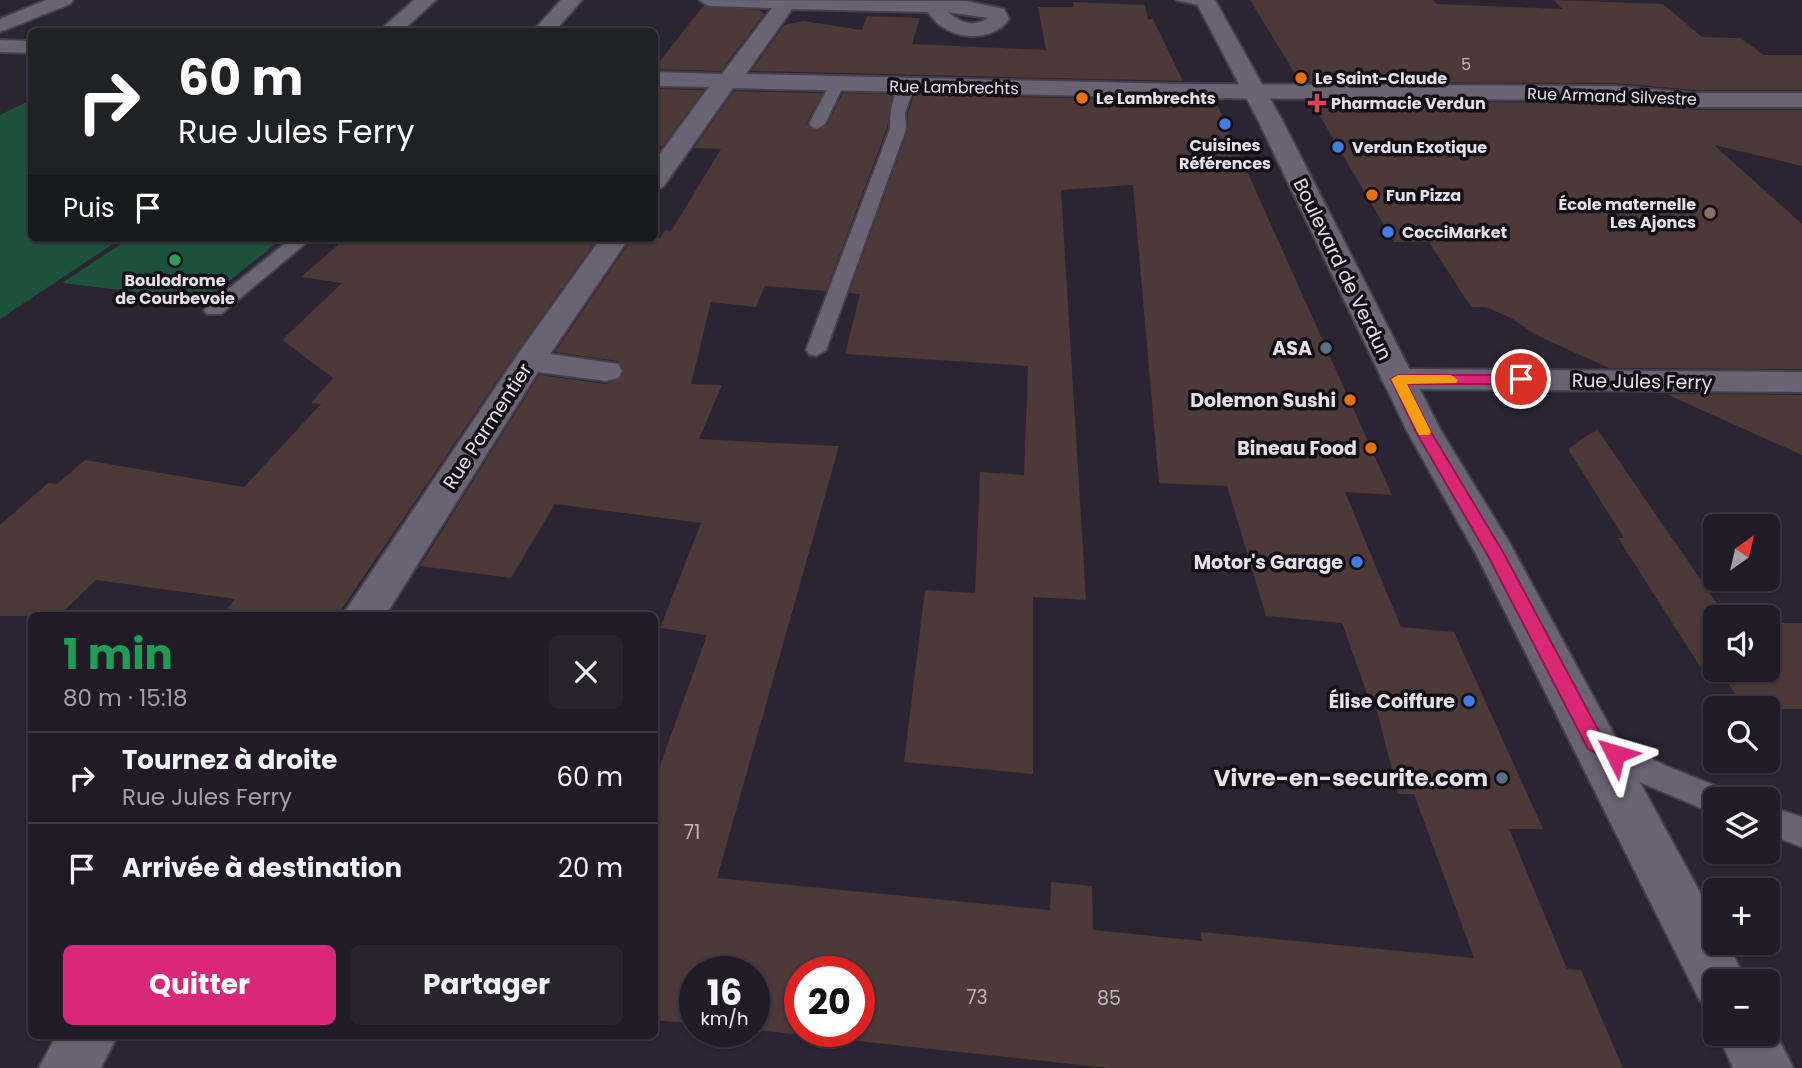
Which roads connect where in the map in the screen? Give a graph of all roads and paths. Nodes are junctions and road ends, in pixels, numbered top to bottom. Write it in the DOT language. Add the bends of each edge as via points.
graph roads {
  1 [pos="63,0"];
  2 [pos="426,0"];
  3 [pos="572,0"];
  4 [pos="709,0"];
  5 [pos="1182,0"];
  6 [pos="787,1"];
  7 [pos="1206,2"];
  8 [pos="935,7"];
  9 [pos="0,26"];
  10 [pos="392,28"];
  11 [pos="546,28"];
  12 [pos="0,46"];
  13 [pos="28,47"];
  14 [pos="658,79"];
  15 [pos="725,82"];
  16 [pos="837,84"];
  17 [pos="907,86"];
  18 [pos="1254,90"];
  19 [pos="1802,100"];
  20 [pos="817,124"];
  21 [pos="658,175"];
  22 [pos="298,242"];
  23 [pos="612,242"];
  24 [pos="214,310"];
  25 [pos="816,350"];
  26 [pos="529,361"];
  27 [pos="606,371"];
  28 [pos="1398,379"];
  29 [pos="1802,382"];
  30 [pos="366,612"];
  31 [pos="1595,743"];
  32 [pos="1703,795"];
  33 [pos="1780,824"];
  34 [pos="1802,832"];
  35 [pos="1712,969"];
  36 [pos="87,1039"];
  37 [pos="1752,1046"];
  38 [pos="68,1068"];
  39 [pos="1764,1068"];
  1 -- 9 [label="street"];
  2 -- 10 [label="street"];
  3 -- 11 [label="street"];
  4 -- 6 [label="street"];
  5 -- 7 [label="lane"];
  6 -- 8 [label="street"];
  6 -- 15 [label="street"];
  7 -- 18 [label="street, Boulevard de Verdun"];
  12 -- 13 [label="street"];
  14 -- 15 [label="street, Rue Lambrechts"];
  15 -- 16 [label="street, Rue Lambrechts"];
  15 -- 21 [label="street"];
  16 -- 17 [label="street, Rue Lambrechts"];
  16 -- 20 [label="lane"];
  17 -- 18 [label="street, Rue Lambrechts"];
  17 -- 25 [label="lane" via="897,113 898,129"];
  18 -- 19 [label="street, Rue Armand Silvestre" via="1615,93 1694,100"];
  18 -- 28 [label="street, Boulevard de Verdun"];
  22 -- 24 [label="lane"];
  23 -- 26 [label="street, Rue Parmentier"];
  26 -- 27 [label="street"];
  26 -- 30 [label="street, Rue Parmentier"];
  28 -- 29 [label="street, Rue Jules Ferry"];
  28 -- 31 [label="street, Boulevard de Verdun"];
  31 -- 32 [label="lane"];
  31 -- 35 [label="street, Boulevard de Verdun"];
  33 -- 34 [label="lane"];
  36 -- 38 [label="street"];
  37 -- 39 [label="street"];
}
